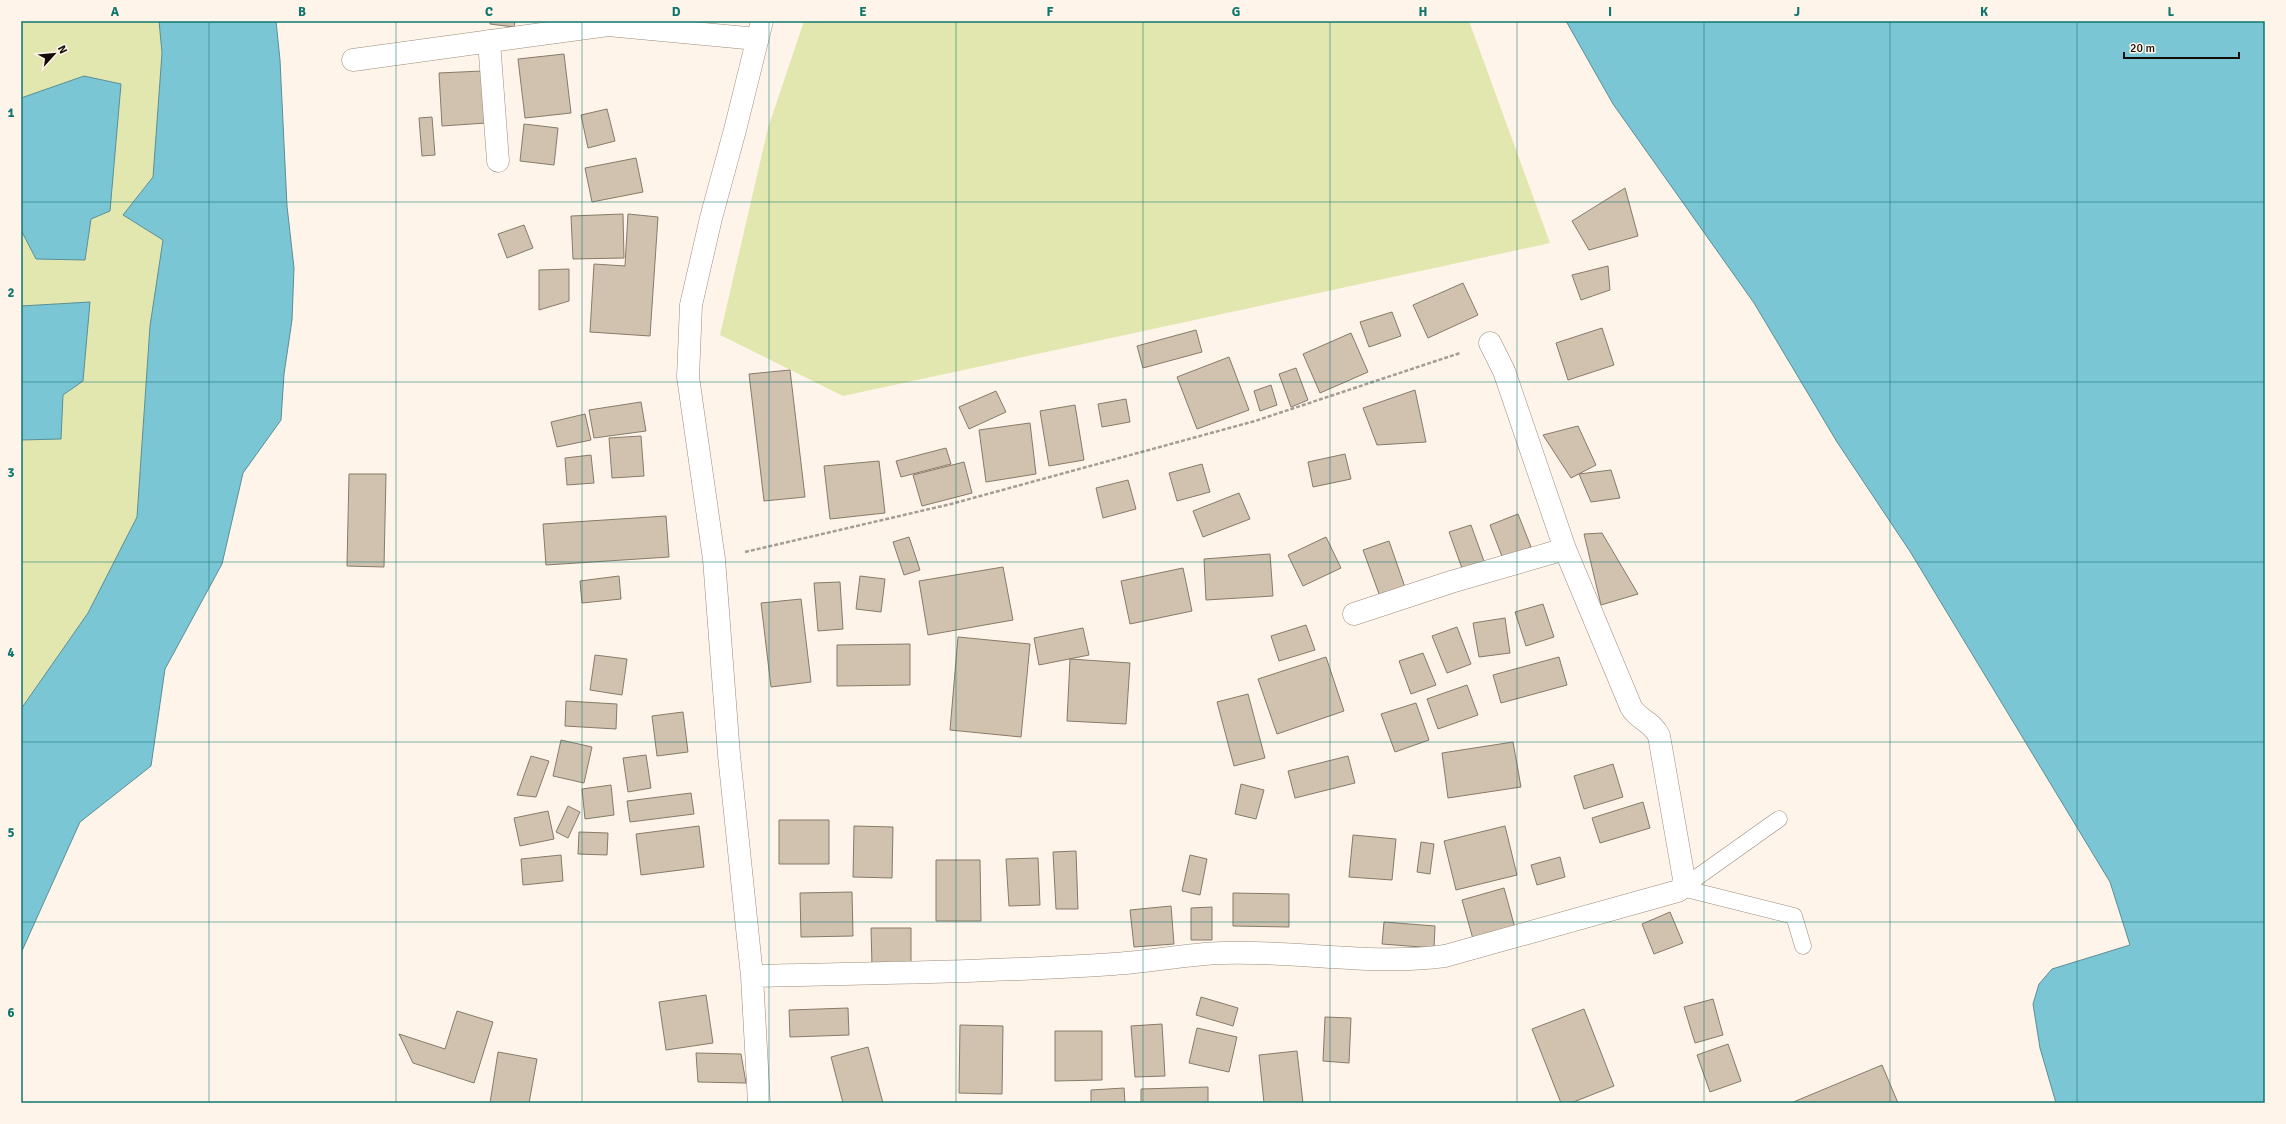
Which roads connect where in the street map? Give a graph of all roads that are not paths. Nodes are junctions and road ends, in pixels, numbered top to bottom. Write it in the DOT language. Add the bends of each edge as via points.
graph roads {
  1 [pos="608,23"];
  2 [pos="759,30"];
  3 [pos="489,41"];
  4 [pos="353,60"];
  5 [pos="498,161"];
  6 [pos="1490,343"];
  7 [pos="1565,549"];
  8 [pos="1354,614"];
  9 [pos="1779,819"];
  10 [pos="1682,888"];
  11 [pos="1803,946"];
  12 [pos="752,976"];
  13 [pos="759,1103"];
  1 -- 2 [label="street"];
  1 -- 3 [label="street"];
  2 -- 12 [label="street" via="691,305 688,377 714,559 729,755"];
  3 -- 4 [label="street"];
  3 -- 5 [label="street"];
  6 -- 7 [label="street" via="1504,371"];
  7 -- 8 [label="street" via="1451,582"];
  7 -- 10 [label="street" via="1631,707 1635,714 1655,727 1659,736 1684,879"];
  9 -- 10 [label="lane"];
  10 -- 11 [label="lane" via="1794,916"];
  10 -- 12 [label="street" via="1444,956 1426,958 1374,960 1283,953 1219,953 1101,965"];
  12 -- 13 [label="street"];
}
